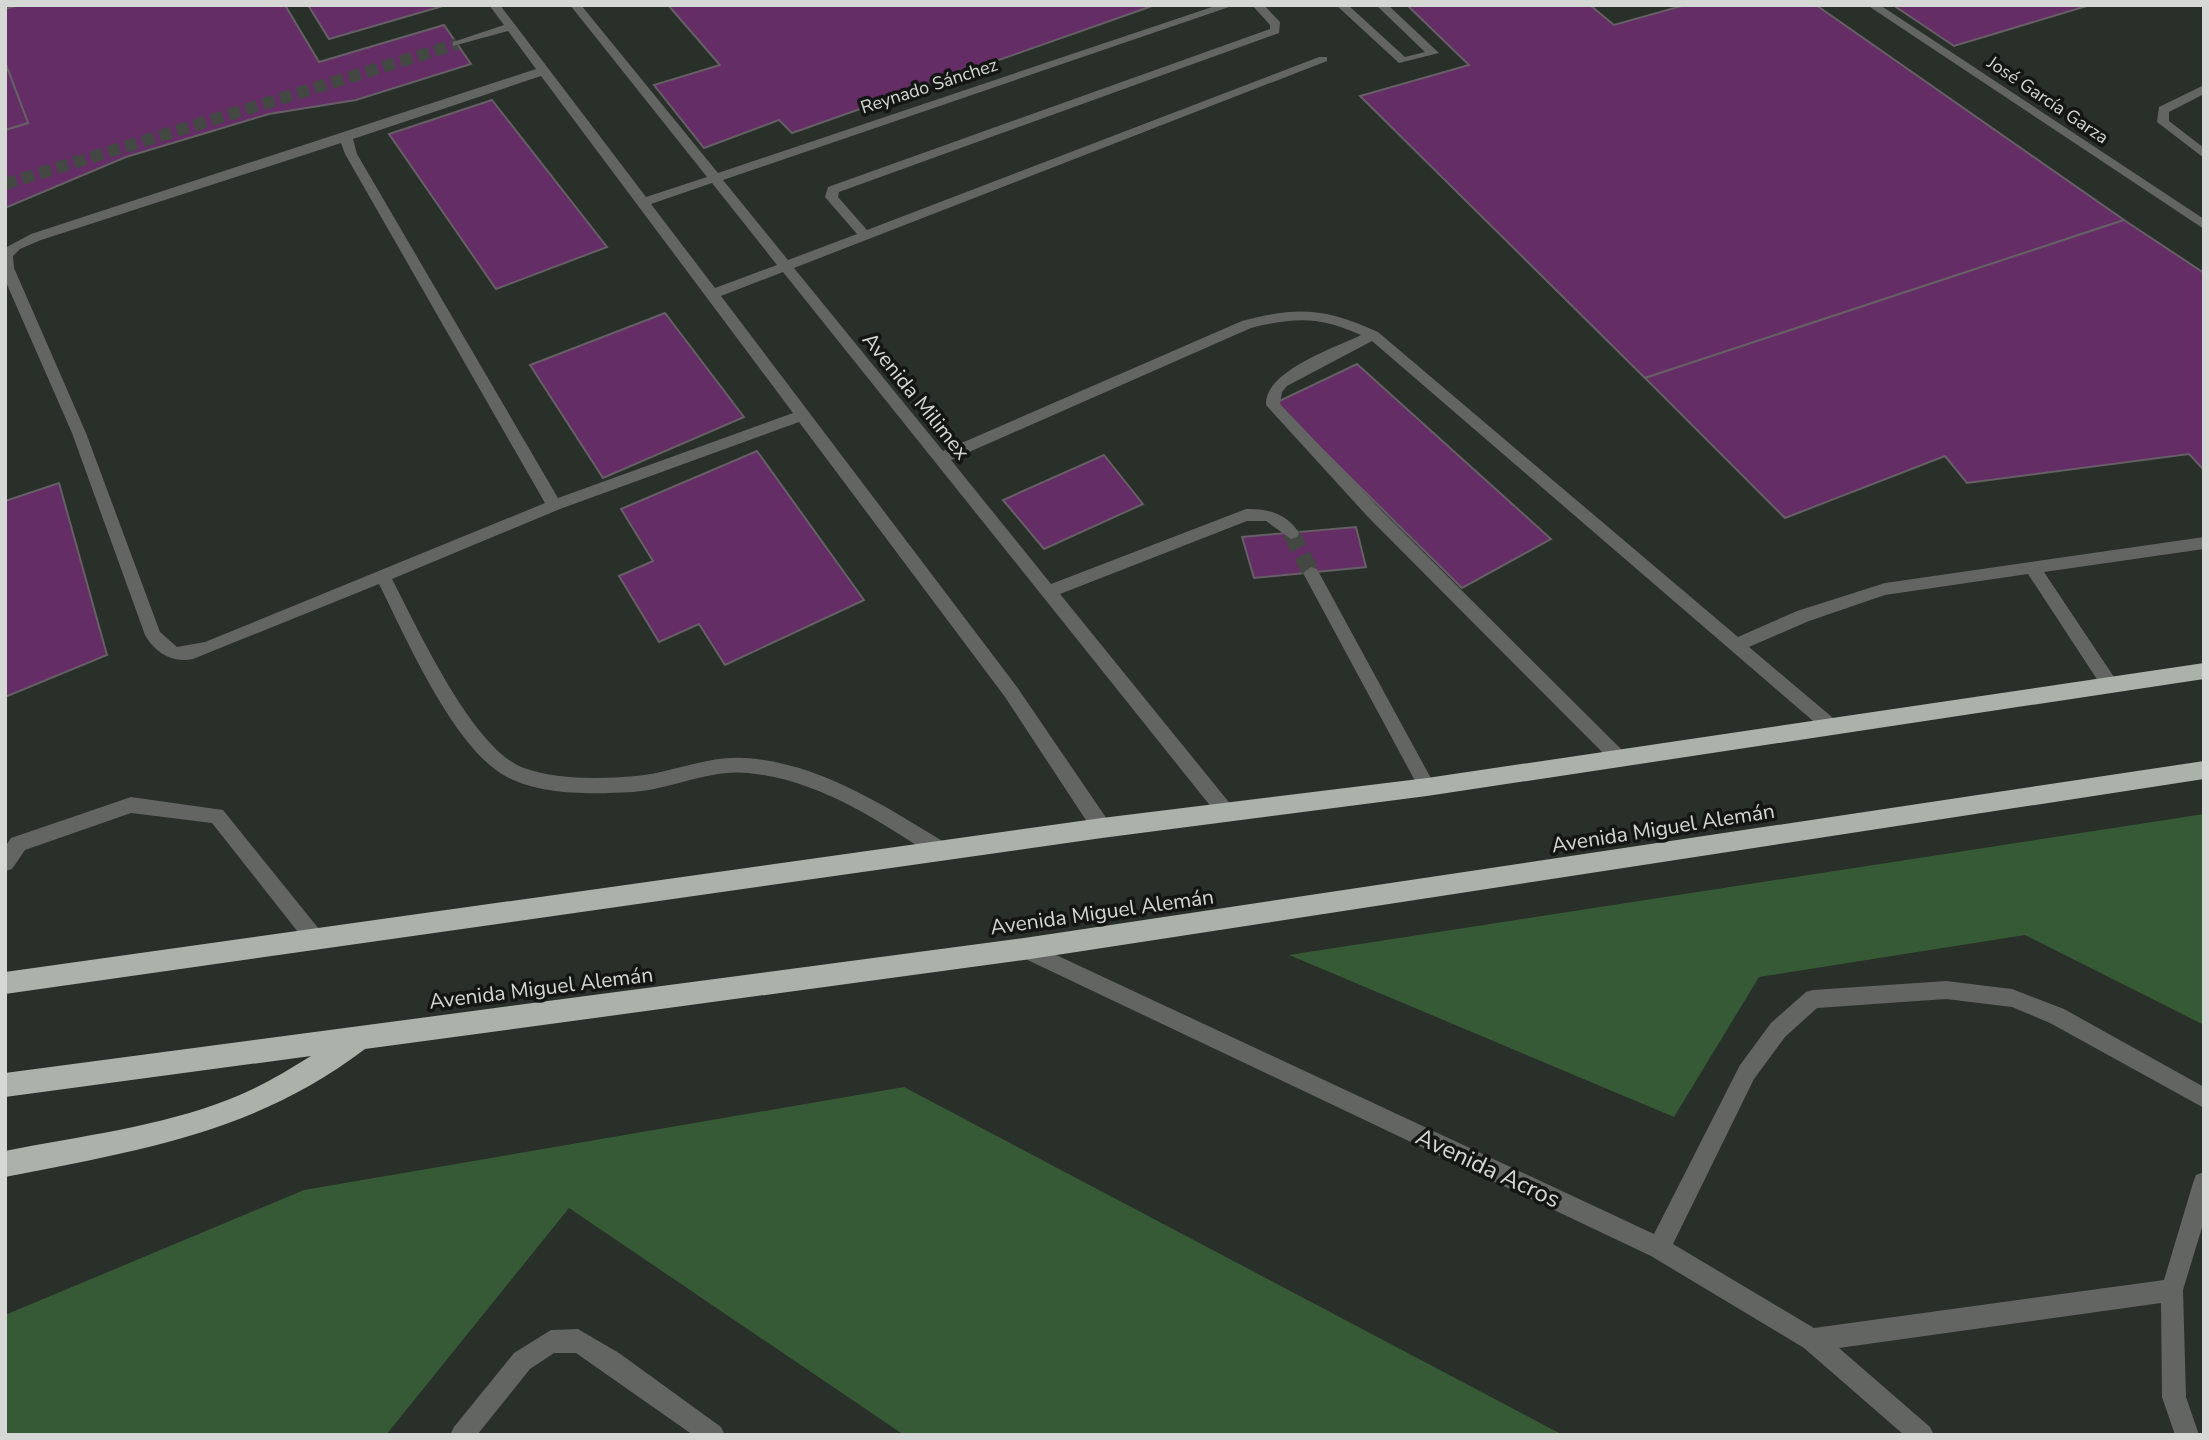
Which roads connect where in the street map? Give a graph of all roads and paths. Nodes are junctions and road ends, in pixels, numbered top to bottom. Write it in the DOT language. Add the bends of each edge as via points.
graph roads {
  1 [pos="494,5"];
  2 [pos="575,5"];
  3 [pos="1230,5"];
  4 [pos="1257,5"];
  5 [pos="1341,5"];
  6 [pos="1381,5"];
  7 [pos="1872,5"];
  8 [pos="510,26"];
  9 [pos="457,44"];
  10 [pos="1323,59"];
  11 [pos="543,71"];
  12 [pos="2204,89"];
  13 [pos="346,137"];
  14 [pos="2204,154"];
  15 [pos="714,176"];
  16 [pos="641,202"];
  17 [pos="2204,225"];
  18 [pos="864,234"];
  19 [pos="784,265"];
  20 [pos="713,294"];
  21 [pos="1373,335"];
  22 [pos="803,415"];
  23 [pos="939,459"];
  24 [pos="554,505"];
  25 [pos="1291,533"];
  26 [pos="2204,542"];
  27 [pos="2032,567"];
  28 [pos="1311,573"];
  29 [pos="383,576"];
  30 [pos="1047,592"];
  31 [pos="1736,645"];
  32 [pos="2204,671"];
  33 [pos="2110,685"];
  34 [pos="1833,728"];
  35 [pos="1620,759"];
  36 [pos="2204,770"];
  37 [pos="1427,787"];
  38 [pos="1226,812"];
  39 [pos="1102,828"];
  40 [pos="942,851"];
  41 [pos="5,863"];
  42 [pos="316,940"];
  43 [pos="1024,949"];
  44 [pos="5,983"];
  45 [pos="364,1036"];
  46 [pos="5,1085"];
  47 [pos="2204,1098"];
  48 [pos="5,1164"];
  49 [pos="2204,1183"];
  50 [pos="1659,1248"];
  51 [pos="2172,1290"];
  52 [pos="1812,1340"];
  53 [pos="462,1435"];
  54 [pos="713,1435"];
  55 [pos="1922,1435"];
  56 [pos="2187,1435"];
  1 -- 8 [label="street"];
  2 -- 15 [label="street, Avenida Milimex"];
  3 -- 15 [label="street, Reynado Sánchez"];
  4 -- 18 [label="street" via="1276,24 1275,31 837,188 831,197"];
  5 -- 6 [label="street" via="1403,61 1433,53"];
  7 -- 17 [label="street, José García Garza"];
  8 -- 9 [label="street"];
  8 -- 11 [label="street"];
  10 -- 18 [label="street"];
  11 -- 13 [label="street"];
  11 -- 16 [label="street"];
  12 -- 14 [label="street" via="2163,110 2163,122"];
  13 -- 24 [label="street" via="351,154"];
  13 -- 29 [label="street" via="36,237 6,255 7,268 79,433 153,635 165,650 183,656 211,647"];
  15 -- 16 [label="street, Reynado Sánchez"];
  15 -- 19 [label="street, Avenida Milimex"];
  16 -- 20 [label="street"];
  18 -- 19 [label="street"];
  19 -- 20 [label="street"];
  19 -- 23 [label="street, Avenida Milimex"];
  20 -- 22 [label="street"];
  21 -- 23 [label="street" via="1331,315 1292,313 1247,324"];
  21 -- 31 [label="street"];
  21 -- 35 [label="street" via="1289,377 1271,395 1273,405"];
  22 -- 24 [label="street"];
  22 -- 39 [label="street" via="1011,692"];
  23 -- 30 [label="street, Avenida Milimex"];
  24 -- 29 [label="street"];
  25 -- 30 [label="street" via="1280,520 1265,514 1246,515"];
  26 -- 27 [label="street"];
  27 -- 31 [label="street" via="1885,589 1803,616"];
  27 -- 33 [label="street"];
  28 -- 37 [label="street"];
  29 -- 40 [label="street" via="428,663 477,738 512,772 567,784 625,784 742,764 797,772 853,796"];
  30 -- 38 [label="street, Avenida Milimex"];
  31 -- 34 [label="street"];
  32 -- 33 [label="highway"];
  33 -- 34 [label="highway"];
  34 -- 35 [label="highway"];
  35 -- 37 [label="highway"];
  36 -- 43 [label="highway, Avenida Miguel Alemán"];
  37 -- 38 [label="highway"];
  38 -- 39 [label="highway"];
  39 -- 40 [label="highway"];
  40 -- 42 [label="highway"];
  41 -- 42 [label="street" via="18,844 131,805 217,816"];
  42 -- 44 [label="highway"];
  43 -- 45 [label="highway, Avenida Miguel Alemán"];
  43 -- 50 [label="street, Avenida Acros"];
  45 -- 46 [label="highway, Avenida Miguel Alemán"];
  45 -- 48 [label="highway" via="235,1110 178,1129"];
  47 -- 50 [label="street" via="2057,1016 2012,998 1946,990 1813,999 1778,1030 1747,1072"];
  49 -- 51 [label="street"];
  50 -- 52 [label="street, Avenida Acros"];
  51 -- 52 [label="street"];
  51 -- 56 [label="street" via="2174,1397"];
  52 -- 55 [label="street, Avenida Acros"];
  53 -- 54 [label="street" via="522,1361 551,1342 578,1341"];
}
